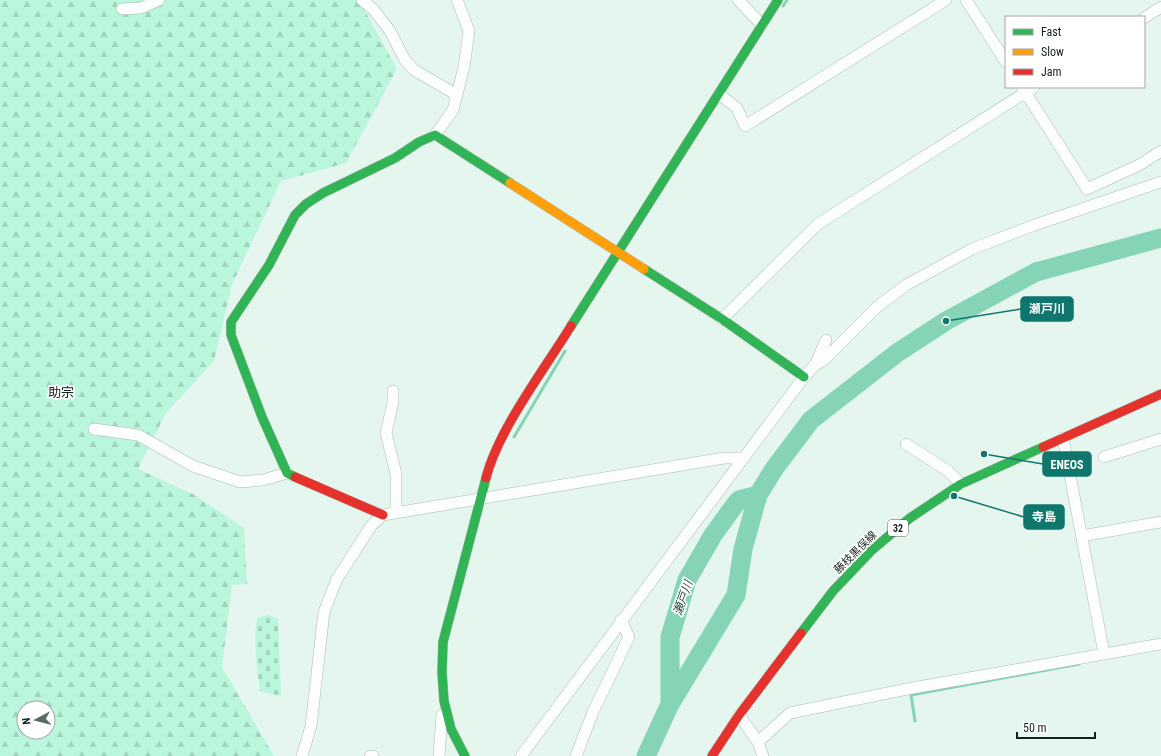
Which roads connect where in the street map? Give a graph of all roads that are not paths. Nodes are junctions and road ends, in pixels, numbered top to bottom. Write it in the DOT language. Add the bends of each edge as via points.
graph roads {
  1 [pos="159,0"];
  2 [pos="362,0"];
  3 [pos="457,0"];
  4 [pos="738,0"];
  5 [pos="778,0"];
  6 [pos="946,0"];
  7 [pos="966,0"];
  8 [pos="1161,7"];
  9 [pos="122,9"];
  10 [pos="1145,17"];
  11 [pos="762,25"];
  12 [pos="1005,60"];
  13 [pos="1028,89"];
  14 [pos="719,94"];
  15 [pos="457,95"];
  16 [pos="435,135"];
  17 [pos="1161,151"];
  18 [pos="1161,182"];
  19 [pos="618,252"];
  20 [pos="722,319"];
  21 [pos="826,340"];
  22 [pos="815,365"];
  23 [pos="804,377"];
  24 [pos="393,391"];
  25 [pos="1161,394"];
  26 [pos="94,429"];
  27 [pos="1063,438"];
  28 [pos="1161,439"];
  29 [pos="906,444"];
  30 [pos="1104,457"];
  31 [pos="744,458"];
  32 [pos="287,474"];
  33 [pos="961,484"];
  34 [pos="479,498"];
  35 [pos="396,513"];
  36 [pos="383,515"];
  37 [pos="1161,522"];
  38 [pos="1082,536"];
  39 [pos="621,620"];
  40 [pos="1161,644"];
  41 [pos="1104,654"];
  42 [pos="442,699"];
  43 [pos="739,715"];
  44 [pos="758,742"];
  45 [pos="302,756"];
  46 [pos="439,756"];
  47 [pos="465,756"];
  48 [pos="521,756"];
  49 [pos="576,756"];
  50 [pos="712,756"];
  51 [pos="763,756"];
  1 -- 9 [label="street" via="141,8"];
  2 -- 15 [label="street" via="373,9 390,31 405,60 414,70"];
  3 -- 15 [label="street" via="469,31"];
  4 -- 11 [label="street"];
  5 -- 11 [label="street"];
  6 -- 14 [label="street" via="744,126 737,108"];
  7 -- 12 [label="street"];
  8 -- 10 [label="street"];
  11 -- 14 [label="street"];
  13 -- 17 [label="street" via="1087,189 1141,164"];
  13 -- 20 [label="street" via="818,224"];
  14 -- 19 [label="street"];
  15 -- 16 [label="street" via="453,110"];
  16 -- 19 [label="street"];
  16 -- 32 [label="street" via="419,142 396,158 323,193 294,215 269,265 231,322 231,335"];
  18 -- 22 [label="street" via="972,249 906,285 877,307 824,360"];
  19 -- 20 [label="street"];
  19 -- 34 [label="street" via="512,420 489,465"];
  20 -- 23 [label="street"];
  21 -- 22 [label="street"];
  22 -- 23 [label="street"];
  23 -- 31 [label="street"];
  24 -- 35 [label="street" via="386,433 396,474"];
  25 -- 27 [label="street, 藤枝黒俣線 / 32"];
  26 -- 32 [label="street" via="138,435 193,466 240,482"];
  27 -- 33 [label="street, 藤枝黒俣線 / 32"];
  27 -- 38 [label="street"];
  28 -- 30 [label="street"];
  29 -- 33 [label="street" via="948,471"];
  31 -- 34 [label="street" via="724,458"];
  31 -- 39 [label="street"];
  32 -- 36 [label="street"];
  33 -- 43 [label="street, 藤枝黒俣線 / 32" via="910,518 867,555 834,591"];
  34 -- 35 [label="street"];
  34 -- 42 [label="street" via="443,642"];
  35 -- 36 [label="street"];
  36 -- 45 [label="street" via="371,526 337,579 324,612 311,726"];
  37 -- 38 [label="street"];
  38 -- 41 [label="street"];
  39 -- 48 [label="street"];
  39 -- 49 [label="street" via="629,637 593,712"];
  40 -- 41 [label="street"];
  41 -- 44 [label="street" via="790,713"];
  42 -- 46 [label="street"];
  42 -- 47 [label="street" via="448,726"];
  43 -- 44 [label="street"];
  43 -- 50 [label="street, 藤枝黒俣線 / 32"];
  44 -- 51 [label="street"];
}
